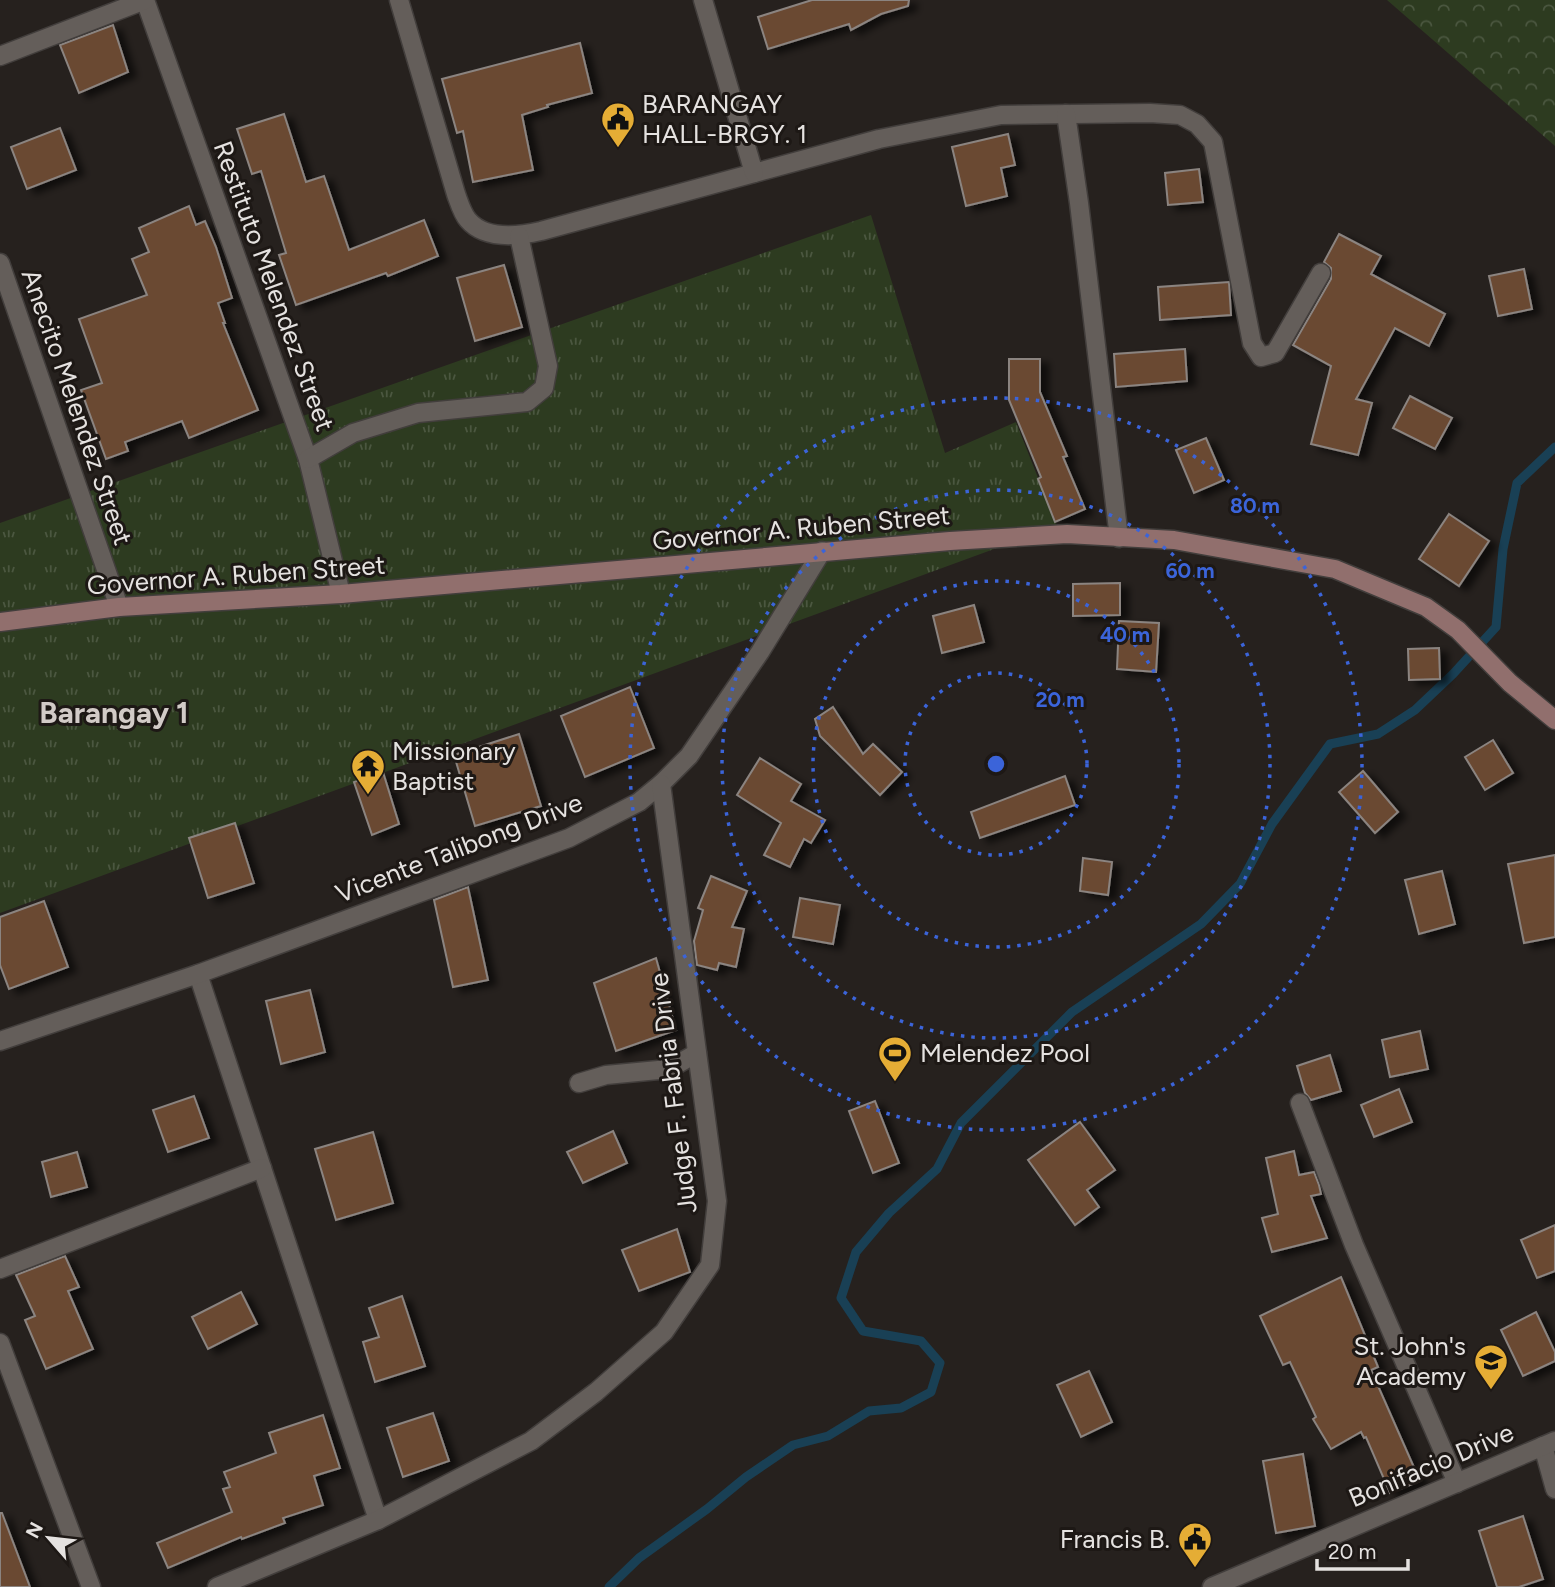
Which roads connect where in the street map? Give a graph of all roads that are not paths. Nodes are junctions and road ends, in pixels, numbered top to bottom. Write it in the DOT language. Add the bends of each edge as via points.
graph roads {
  1 [pos="145,0"];
  2 [pos="399,0"];
  3 [pos="703,0"];
  4 [pos="0,56"];
  5 [pos="1066,114"];
  6 [pos="754,173"];
  7 [pos="519,236"];
  8 [pos="0,263"];
  9 [pos="1321,273"];
  10 [pos="308,459"];
  11 [pos="1119,538"];
  12 [pos="822,551"];
  13 [pos="341,594"];
  14 [pos="119,607"];
  15 [pos="0,622"];
  16 [pos="1555,720"];
  17 [pos="661,784"];
  18 [pos="198,974"];
  19 [pos="0,1041"];
  20 [pos="698,1053"];
  21 [pos="579,1083"];
  22 [pos="1300,1103"];
  23 [pos="262,1168"];
  24 [pos="0,1269"];
  25 [pos="0,1343"];
  26 [pos="1549,1444"];
  27 [pos="1457,1483"];
  28 [pos="1555,1489"];
  29 [pos="378,1520"];
  30 [pos="91,1587"];
  31 [pos="216,1587"];
  32 [pos="1212,1587"];
  1 -- 4 [label="street"];
  1 -- 10 [label="street, Restituto Melendez Street"];
  2 -- 7 [label="street" via="456,194 468,220 487,232"];
  3 -- 6 [label="street"];
  5 -- 6 [label="street" via="1001,115 879,139"];
  5 -- 9 [label="street" via="1180,115 1197,124 1213,142 1252,342 1261,356 1275,353"];
  5 -- 11 [label="street"];
  6 -- 7 [label="street"];
  7 -- 10 [label="street" via="548,366 544,388 527,402 418,413 353,433"];
  8 -- 14 [label="street, Anecito Melendez Street"];
  10 -- 13 [label="street, Restituto Melendez Street"];
  11 -- 12 [label="main road, Governor A. Ruben Street" via="1067,534"];
  11 -- 16 [label="main road, Governor A. Ruben Street" via="1174,540 1335,569 1426,607 1458,630"];
  12 -- 13 [label="main road, Governor A. Ruben Street"];
  12 -- 17 [label="street, Vicente Talibong Drive" via="689,756"];
  13 -- 14 [label="main road, Governor A. Ruben Street"];
  14 -- 15 [label="main road, Governor A. Ruben Street"];
  17 -- 18 [label="street, Vicente Talibong Drive" via="639,802 569,838"];
  17 -- 20 [label="street, Judge F. Fabria Drive"];
  18 -- 19 [label="street, Vicente Talibong Drive"];
  18 -- 23 [label="street"];
  20 -- 21 [label="street" via="668,1069 606,1075"];
  20 -- 29 [label="street, Judge F. Fabria Drive" via="717,1200 710,1265 664,1332 596,1392 531,1441"];
  22 -- 27 [label="street" via="1354,1245"];
  23 -- 24 [label="street"];
  23 -- 29 [label="street"];
  25 -- 30 [label="street"];
  26 -- 27 [label="street, Bonifacio Drive"];
  26 -- 28 [label="street"];
  27 -- 32 [label="street, Bonifacio Drive"];
  29 -- 31 [label="street, Judge F. Fabria Drive"];
}
